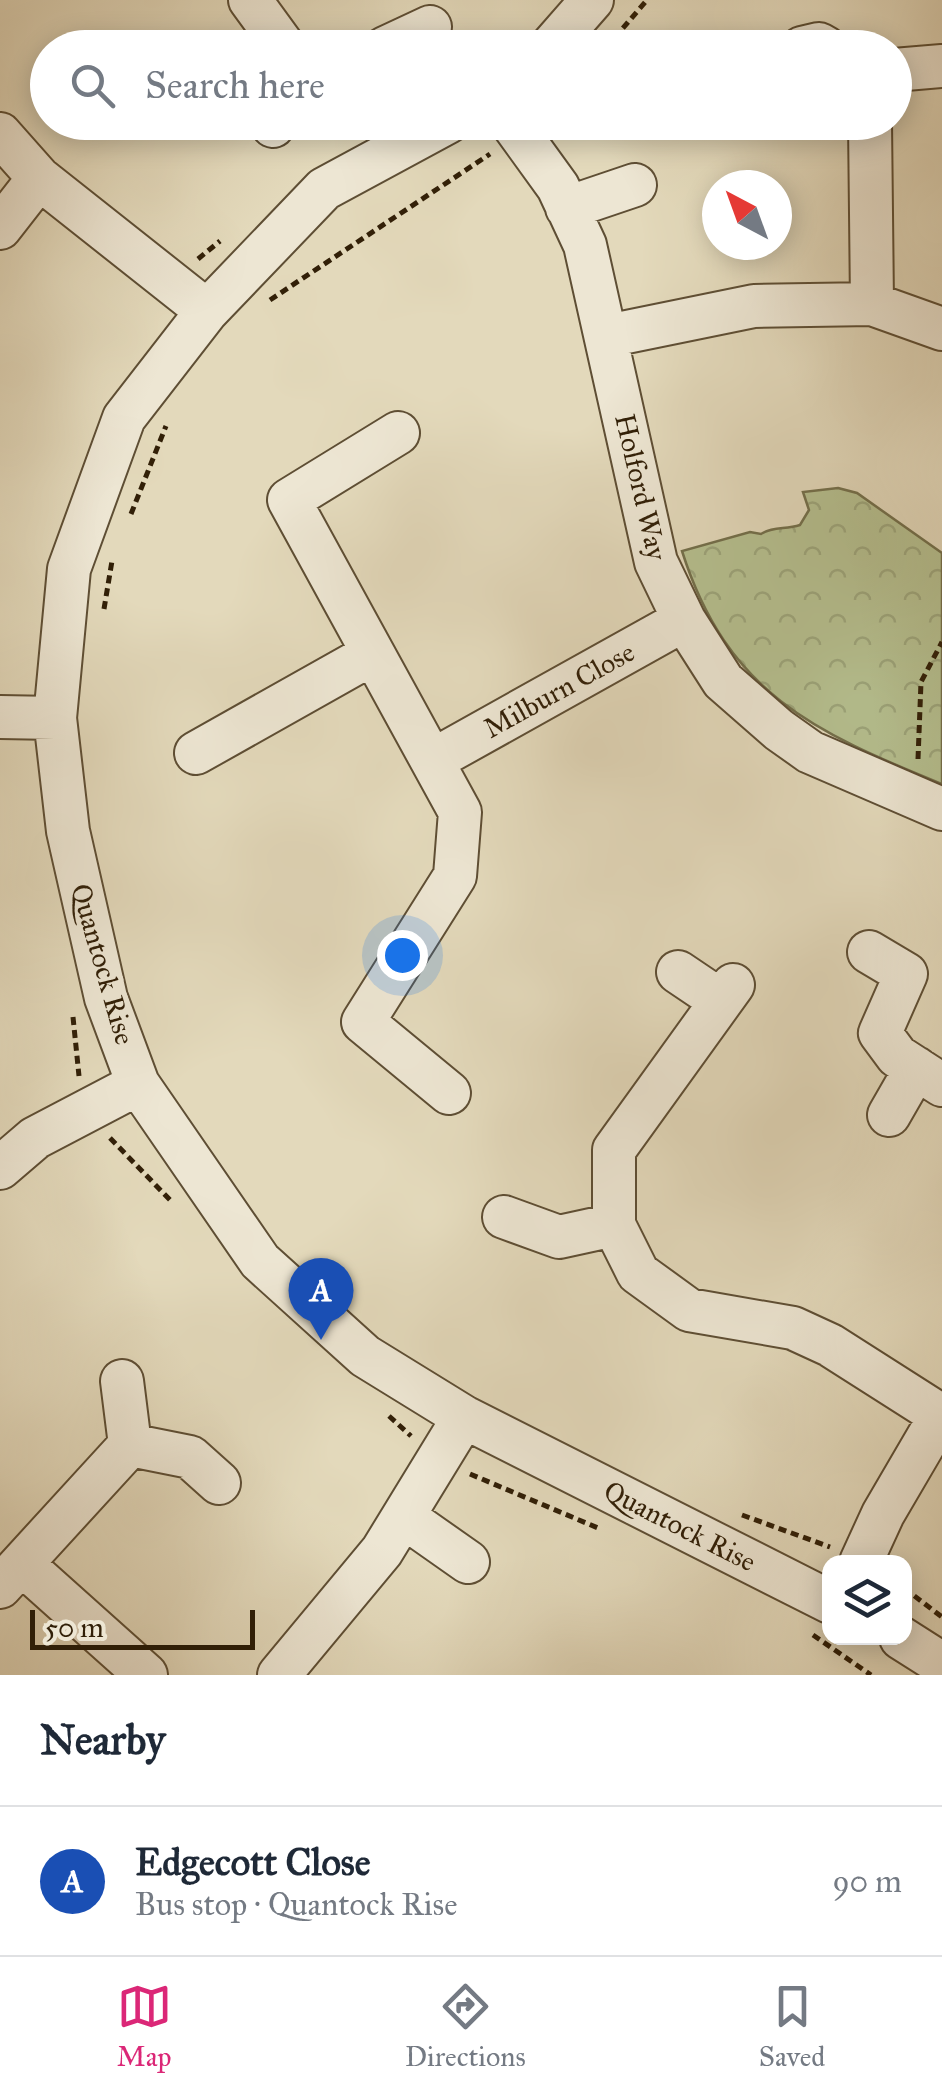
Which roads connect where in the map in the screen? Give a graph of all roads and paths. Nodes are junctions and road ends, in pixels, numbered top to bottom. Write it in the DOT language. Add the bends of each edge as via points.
graph roads {
  1 [pos="250,0"];
  2 [pos="592,0"];
  3 [pos="647,0"];
  4 [pos="430,27"];
  5 [pos="272,30"];
  6 [pos="424,30"];
  7 [pos="566,30"];
  8 [pos="621,30"];
  9 [pos="942,66"];
  10 [pos="912,68"];
  11 [pos="0,134"];
  12 [pos="415,140"];
  13 [pos="498,140"];
  14 [pos="508,140"];
  15 [pos="870,140"];
  16 [pos="39,178"];
  17 [pos="634,185"];
  18 [pos="568,208"];
  19 [pos="0,228"];
  20 [pos="266,303"];
  21 [pos="872,304"];
  22 [pos="208,312"];
  23 [pos="942,329"];
  24 [pos="607,336"];
  25 [pos="168,420"];
  26 [pos="398,433"];
  27 [pos="126,524"];
  28 [pos="112,559"];
  29 [pos="104,612"];
  30 [pos="684,620"];
  31 [pos="942,642"];
  32 [pos="372,654"];
  33 [pos="0,716"];
  34 [pos="54,718"];
  35 [pos="207,735"];
  36 [pos="434,760"];
  37 [pos="924,802"];
  38 [pos="869,952"];
  39 [pos="678,972"];
  40 [pos="918,1070"];
  41 [pos="138,1084"];
  42 [pos="449,1093"];
  43 [pos="890,1115"];
  44 [pos="0,1168"];
  45 [pos="504,1217"];
  46 [pos="614,1225"];
  47 [pos="122,1380"];
  48 [pos="464,1417"];
  49 [pos="936,1436"];
  50 [pos="130,1445"];
  51 [pos="219,1483"];
  52 [pos="742,1514"];
  53 [pos="404,1517"];
  54 [pos="845,1555"];
  55 [pos="468,1562"];
  56 [pos="11,1575"];
  57 [pos="912,1594"];
  58 [pos="822,1598"];
  59 [pos="942,1617"];
  60 [pos="912,1645"];
  61 [pos="942,1664"];
  62 [pos="288,1672"];
  63 [pos="146,1675"];
  1 -- 5 [label="street"];
  2 -- 7 [label="street"];
  3 -- 8 [label="path"];
  4 -- 6 [label="street"];
  9 -- 10 [label="street"];
  11 -- 16 [label="street"];
  12 -- 22 [label="street, Quantock Rise" via="324,189"];
  13 -- 20 [label="path"];
  14 -- 18 [label="street, Holford Way" via="558,187"];
  15 -- 21 [label="street"];
  16 -- 19 [label="street"];
  16 -- 22 [label="street"];
  17 -- 18 [label="street"];
  18 -- 24 [label="street, Holford Way" via="585,245"];
  21 -- 23 [label="street"];
  21 -- 24 [label="street" via="754,306"];
  22 -- 34 [label="street, Quantock Rise" via="124,418 69,569"];
  24 -- 30 [label="street, Holford Way" via="656,562"];
  25 -- 27 [label="path"];
  26 -- 32 [label="street" via="289,500"];
  28 -- 29 [label="path"];
  30 -- 36 [label="street, Milburn Close"];
  30 -- 37 [label="street, Holford Way" via="723,681 779,730 810,752"];
  31 -- 37 [label="path" via="921,682 918,767"];
  32 -- 35 [label="street"];
  32 -- 36 [label="street"];
  33 -- 34 [label="street"];
  34 -- 41 [label="street, Quantock Rise" via="68,832 106,998"];
  36 -- 42 [label="street" via="460,812 455,876 363,1022"];
  38 -- 40 [label="street" via="906,974 880,1034"];
  39 -- 46 [label="street" via="727,993 614,1150"];
  40 -- 43 [label="street"];
  41 -- 44 [label="street" via="34,1138"];
  41 -- 48 [label="street, Quantock Rise" via="260,1261 365,1356"];
  45 -- 46 [label="street" via="559,1237"];
  46 -- 49 [label="street" via="638,1273 690,1310 793,1328 830,1346"];
  47 -- 50 [label="street"];
  48 -- 53 [label="street"];
  48 -- 58 [label="street, Quantock Rise"];
  49 -- 54 [label="street" via="883,1514"];
  50 -- 51 [label="street" via="190,1457"];
  50 -- 56 [label="street"];
  52 -- 54 [label="path"];
  53 -- 55 [label="street"];
  53 -- 62 [label="street"];
  56 -- 63 [label="street"];
  57 -- 59 [label="path"];
  60 -- 61 [label="street"];
}
